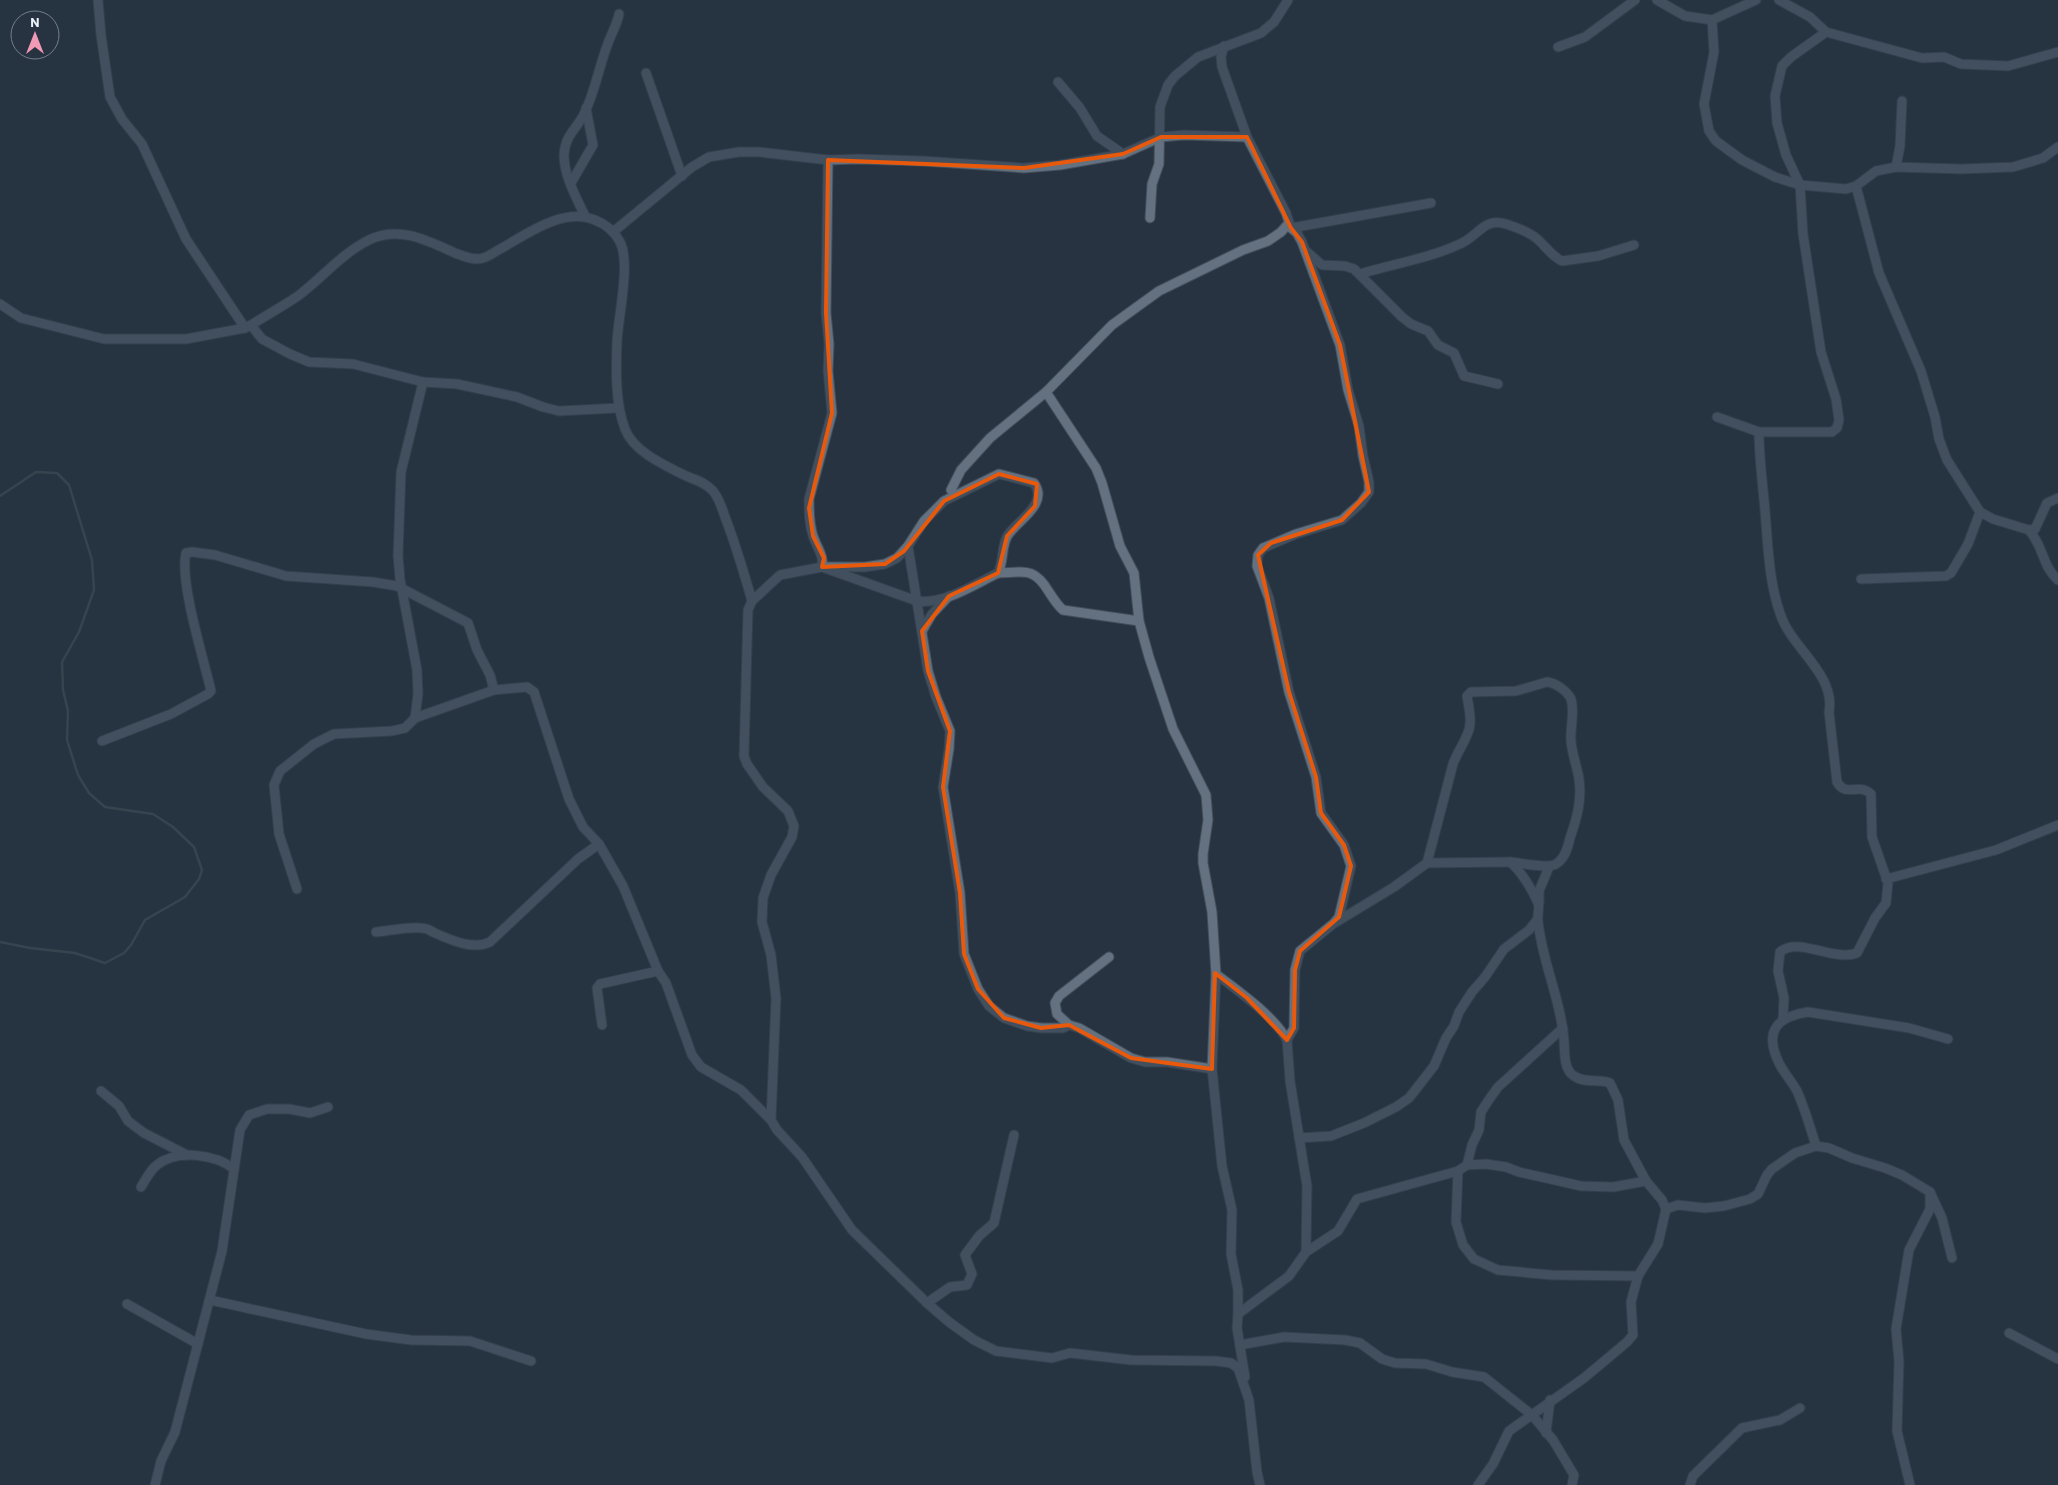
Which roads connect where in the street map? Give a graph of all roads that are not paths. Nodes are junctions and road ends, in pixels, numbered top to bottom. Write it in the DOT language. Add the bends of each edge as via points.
graph roads {
  1 [pos="98,0"];
  2 [pos="1288,0"];
  3 [pos="1635,0"];
  4 [pos="1657,0"];
  5 [pos="1756,0"];
  6 [pos="1779,0"];
  7 [pos="619,14"];
  8 [pos="1712,20"];
  9 [pos="1826,32"];
  10 [pos="1224,46"];
  11 [pos="1558,47"];
  12 [pos="2058,52"];
  13 [pos="646,73"];
  14 [pos="1058,82"];
  15 [pos="1902,101"];
  16 [pos="586,108"];
  17 [pos="1161,137"];
  18 [pos="1247,137"];
  19 [pos="2058,147"];
  20 [pos="1123,154"];
  21 [pos="828,160"];
  22 [pos="1896,166"];
  23 [pos="682,176"];
  24 [pos="571,184"];
  25 [pos="1800,185"];
  26 [pos="1856,186"];
  27 [pos="1431,203"];
  28 [pos="584,216"];
  29 [pos="1150,218"];
  30 [pos="1290,226"];
  31 [pos="613,232"];
  32 [pos="1634,245"];
  33 [pos="1304,249"];
  34 [pos="1360,274"];
  35 [pos="0,304"];
  36 [pos="248,326"];
  37 [pos="423,382"];
  38 [pos="1498,384"];
  39 [pos="1046,392"];
  40 [pos="618,408"];
  41 [pos="1717,417"];
  42 [pos="1759,432"];
  43 [pos="951,490"];
  44 [pos="2058,498"];
  45 [pos="1980,512"];
  46 [pos="2029,530"];
  47 [pos="908,546"];
  48 [pos="822,567"];
  49 [pos="998,573"];
  50 [pos="1861,579"];
  51 [pos="2058,580"];
  52 [pos="403,589"];
  53 [pos="949,596"];
  54 [pos="752,601"];
  55 [pos="917,601"];
  56 [pos="1138,621"];
  57 [pos="922,631"];
  58 [pos="494,690"];
  59 [pos="415,718"];
  60 [pos="102,740"];
  61 [pos="2058,825"];
  62 [pos="598,844"];
  63 [pos="1510,862"];
  64 [pos="1427,863"];
  65 [pos="1549,867"];
  66 [pos="1886,880"];
  67 [pos="297,889"];
  68 [pos="1539,904"];
  69 [pos="1537,920"];
  70 [pos="1333,924"];
  71 [pos="376,932"];
  72 [pos="1109,957"];
  73 [pos="658,971"];
  74 [pos="1216,974"];
  75 [pos="1783,1019"];
  76 [pos="602,1025"];
  77 [pos="1069,1025"];
  78 [pos="1563,1028"];
  79 [pos="1948,1039"];
  80 [pos="1287,1040"];
  81 [pos="1212,1069"];
  82 [pos="101,1091"];
  83 [pos="328,1107"];
  84 [pos="771,1120"];
  85 [pos="1014,1135"];
  86 [pos="1299,1138"];
  87 [pos="1816,1146"];
  88 [pos="187,1156"];
  89 [pos="1467,1165"];
  90 [pos="234,1169"];
  91 [pos="1458,1171"];
  92 [pos="1646,1181"];
  93 [pos="141,1187"];
  94 [pos="1930,1192"];
  95 [pos="1666,1209"];
  96 [pos="1306,1252"];
  97 [pos="1952,1258"];
  98 [pos="1638,1276"];
  99 [pos="210,1300"];
  100 [pos="927,1303"];
  101 [pos="127,1304"];
  102 [pos="1238,1314"];
  103 [pos="2009,1333"];
  104 [pos="198,1344"];
  105 [pos="1240,1345"];
  106 [pos="2058,1359"];
  107 [pos="531,1361"];
  108 [pos="1245,1385"];
  109 [pos="1550,1400"];
  110 [pos="1800,1408"];
  111 [pos="1532,1415"];
  112 [pos="1546,1433"];
  113 [pos="1574,1475"];
  114 [pos="155,1485"];
  115 [pos="1260,1485"];
  116 [pos="1478,1485"];
  117 [pos="1572,1485"];
  118 [pos="1578,1485"];
  119 [pos="1690,1485"];
  120 [pos="1910,1485"];
  1 -- 36 [label="street" via="110,97 142,144 186,239"];
  2 -- 10 [label="street" via="1274,22 1261,33"];
  3 -- 11 [label="street" via="1585,37"];
  4 -- 8 [label="street" via="1685,16"];
  5 -- 8 [label="street"];
  6 -- 9 [label="street" via="1810,17"];
  7 -- 16 [label="street"];
  8 -- 25 [label="street" via="1714,52 1704,104 1709,131 1716,141 1742,160 1775,177"];
  9 -- 12 [label="street" via="1900,53 1922,58 1944,57 1961,64 2008,66"];
  9 -- 25 [label="street" via="1782,66 1775,96 1777,123"];
  10 -- 17 [label="street" via="1198,57 1168,85 1160,107"];
  10 -- 18 [label="street" via="1222,67"];
  13 -- 23 [label="street"];
  14 -- 20 [label="street" via="1080,108 1097,136"];
  15 -- 22 [label="street"];
  16 -- 24 [label="street" via="566,143 565,169"];
  16 -- 24 [label="street" via="594,145"];
  17 -- 18 [label="street"];
  17 -- 20 [label="street"];
  17 -- 29 [label="street" via="1159,164 1152,184"];
  18 -- 30 [label="street"];
  19 -- 22 [label="street" via="2043,158 2013,167"];
  20 -- 21 [label="street" via="1024,168 915,161"];
  21 -- 23 [label="street" via="739,152 709,157"];
  21 -- 48 [label="street" via="826,313 832,413 809,499 813,536 824,558"];
  22 -- 26 [label="street" via="1876,171"];
  23 -- 31 [label="street"];
  24 -- 28 [label="street"];
  25 -- 26 [label="street" via="1846,189"];
  25 -- 42 [label="street" via="1803,234 1821,352 1839,420 1832,432"];
  26 -- 45 [label="street" via="1879,273 1921,370 1947,460"];
  27 -- 30 [label="street"];
  28 -- 31 [label="street" via="601,222"];
  28 -- 36 [label="street" via="569,217 540,227 482,259 468,258 415,236 388,234 370,240 348,254 298,296"];
  30 -- 33 [label="street"];
  30 -- 39 [label="street" via="1268,241 1160,290 1112,325"];
  31 -- 40 [label="street" via="624,256 617,341"];
  32 -- 34 [label="street" via="1598,256 1562,260 1525,231 1495,223 1479,228 1464,242"];
  33 -- 34 [label="street" via="1322,265 1345,266"];
  33 -- 70 [label="street" via="1340,345 1359,426 1369,492 1342,520 1263,548 1258,555 1257,566 1270,598 1289,692 1316,777 1321,812 1350,858 1339,917"];
  34 -- 38 [label="street" via="1402,317 1428,331 1438,345 1454,353 1464,376"];
  35 -- 36 [label="street" via="21,318 104,339 186,339"];
  36 -- 37 [label="street" via="262,339 309,362 353,364"];
  37 -- 40 [label="street" via="457,384 517,397 559,411"];
  37 -- 52 [label="street" via="401,472 398,556"];
  39 -- 43 [label="street" via="990,438 961,470"];
  39 -- 56 [label="street" via="1096,468 1118,538 1134,574"];
  40 -- 54 [label="street" via="630,440 665,465 698,479 713,491 738,551"];
  41 -- 42 [label="street"];
  42 -- 66 [label="street" via="1759,465 1768,549 1781,618 1812,660 1831,701 1828,712 1837,782 1844,790 1861,789 1871,794 1872,838"];
  44 -- 46 [label="street" via="2047,503 2035,529"];
  45 -- 46 [label="street"];
  45 -- 50 [label="street" via="1968,544 1946,576"];
  46 -- 51 [label="street" via="2038,540 2050,573"];
  47 -- 48 [label="street" via="897,558 885,564"];
  47 -- 49 [label="street" via="924,521 954,495 999,474 1034,483 1037,499 1027,516 1007,536"];
  47 -- 55 [label="street"];
  48 -- 54 [label="street" via="780,575"];
  48 -- 55 [label="street"];
  49 -- 53 [label="street"];
  49 -- 56 [label="street" via="1035,574 1063,610"];
  52 -- 58 [label="street" via="468,623"];
  52 -- 59 [label="street" via="417,670"];
  52 -- 60 [label="street" via="373,582 286,576 215,555 186,554 184,561 191,605 211,691 171,714"];
  53 -- 55 [label="street" via="928,603"];
  53 -- 57 [label="street"];
  54 -- 84 [label="street" via="748,610 744,756 763,786 788,811 794,826 792,837 770,875 763,898 762,922 771,955 776,998"];
  55 -- 57 [label="street"];
  56 -- 74 [label="street" via="1173,729 1206,795 1208,820 1203,864 1212,912"];
  57 -- 77 [label="street" via="931,680 950,731 943,788 960,893 964,954 978,989 989,1006 1004,1018 1041,1028"];
  58 -- 59 [label="street"];
  58 -- 62 [label="street" via="526,687 534,692 569,800 583,827"];
  59 -- 67 [label="street" via="405,728 392,731 334,734 314,744 280,771 274,785 279,834"];
  61 -- 66 [label="street" via="1996,850"];
  62 -- 71 [label="street" via="482,946 472,946 427,928"];
  62 -- 73 [label="street" via="623,886"];
  63 -- 64 [label="street"];
  63 -- 65 [label="street"];
  63 -- 68 [label="street" via="1518,868"];
  64 -- 65 [label="street" via="1455,758 1468,734 1467,696 1472,692 1516,691 1552,682 1570,698 1571,742 1580,796 1567,850 1561,860"];
  64 -- 70 [label="street"];
  65 -- 68 [label="street" via="1539,891"];
  66 -- 75 [label="street" via="1886,903 1857,953 1848,956 1799,945 1780,952 1778,971 1784,998"];
  68 -- 69 [label="street"];
  69 -- 78 [label="street"];
  69 -- 86 [label="street" via="1504,948 1472,992 1458,1012 1434,1066 1408,1098 1396,1107 1331,1136"];
  70 -- 80 [label="street" via="1300,951 1295,970 1294,1028"];
  72 -- 77 [label="street" via="1054,1003 1057,1014"];
  73 -- 76 [label="street" via="600,984"];
  73 -- 84 [label="street" via="666,983 692,1054 701,1066 741,1090"];
  74 -- 80 [label="street" via="1247,998 1282,1031"];
  74 -- 81 [label="street"];
  75 -- 79 [label="street" via="1808,1012 1909,1028"];
  75 -- 87 [label="street" via="1777,1024 1772,1043 1780,1065 1803,1104"];
  77 -- 81 [label="street" via="1131,1058"];
  78 -- 89 [label="street" via="1498,1087 1481,1112 1479,1130"];
  78 -- 92 [label="street" via="1569,1071 1587,1081 1605,1080 1610,1083 1618,1100 1624,1140"];
  80 -- 86 [label="street"];
  81 -- 102 [label="street" via="1222,1166 1232,1210 1231,1254 1238,1290"];
  82 -- 88 [label="street" via="119,1106 128,1121"];
  83 -- 90 [label="street" via="310,1113 266,1109 249,1115 240,1130"];
  84 -- 100 [label="street" via="802,1157 852,1230"];
  85 -- 100 [label="street" via="994,1223 965,1255 972,1274 967,1285 950,1288"];
  86 -- 96 [label="street" via="1307,1186"];
  87 -- 94 [label="street" via="1902,1175"];
  87 -- 95 [label="street" via="1795,1153 1772,1169 1758,1194 1750,1199 1724,1206 1678,1205"];
  88 -- 90 [label="street" via="226,1162"];
  88 -- 93 [label="street" via="156,1165"];
  89 -- 91 [label="street"];
  89 -- 92 [label="street" via="1506,1167 1581,1186 1613,1187"];
  90 -- 99 [label="street" via="222,1251"];
  91 -- 96 [label="street" via="1357,1199 1338,1231"];
  91 -- 98 [label="street" via="1456,1222 1463,1245 1474,1259 1498,1270 1552,1275"];
  92 -- 95 [label="street"];
  94 -- 97 [label="street" via="1942,1218"];
  94 -- 120 [label="street" via="1930,1209 1909,1250 1896,1329 1899,1361 1897,1431"];
  95 -- 98 [label="street" via="1658,1244"];
  96 -- 102 [label="street" via="1289,1276"];
  98 -- 109 [label="street" via="1631,1302 1633,1335 1584,1378"];
  99 -- 104 [label="street"];
  99 -- 107 [label="street" via="366,1334 411,1340 470,1341"];
  100 -- 108 [label="street" via="974,1340 996,1351 1052,1358 1070,1352 1131,1360 1216,1360 1238,1368"];
  101 -- 104 [label="street"];
  102 -- 105 [label="street" via="1236,1328"];
  103 -- 106 [label="street"];
  104 -- 114 [label="street" via="175,1432"];
  105 -- 108 [label="street"];
  105 -- 111 [label="street" via="1284,1337 1360,1342 1382,1359 1395,1363 1426,1364 1484,1377"];
  108 -- 115 [label="street"];
  109 -- 111 [label="street"];
  109 -- 112 [label="street"];
  110 -- 119 [label="street" via="1780,1420 1742,1428 1694,1476"];
  111 -- 112 [label="street"];
  111 -- 116 [label="street" via="1509,1431 1493,1464"];
  112 -- 113 [label="street"];
  113 -- 117 [label="street"];
  113 -- 118 [label="street"];
}
